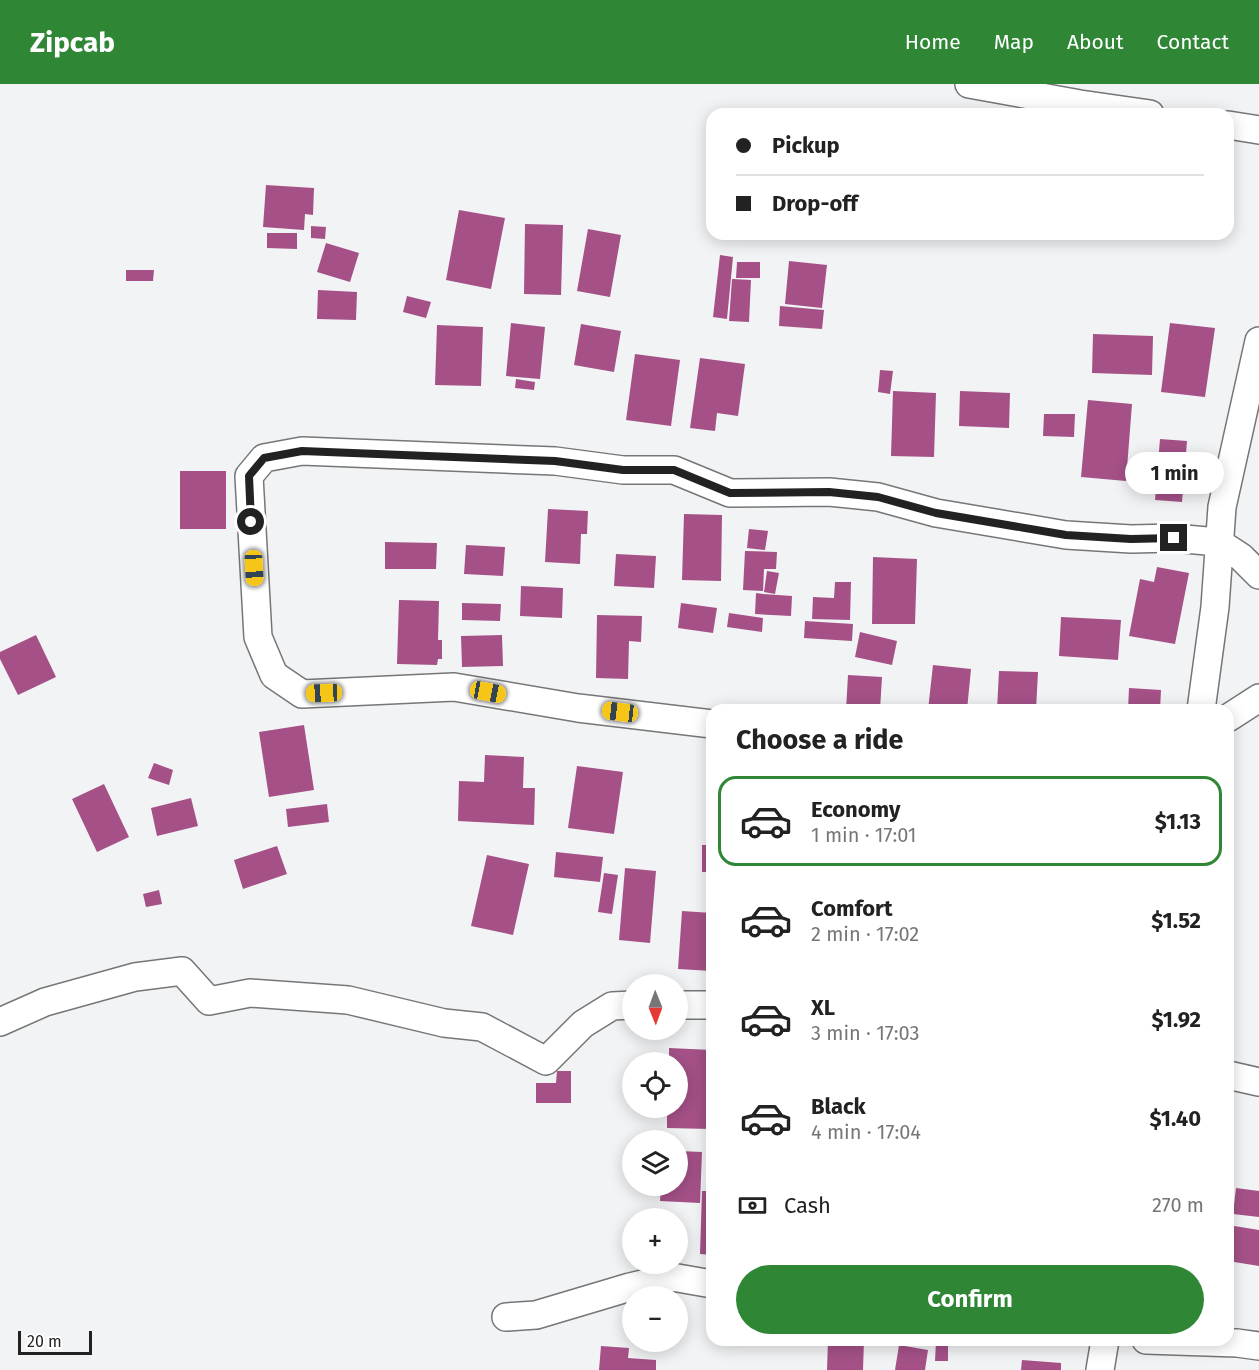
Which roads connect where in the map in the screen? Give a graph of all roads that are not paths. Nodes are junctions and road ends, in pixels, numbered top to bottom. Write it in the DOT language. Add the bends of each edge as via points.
graph roads {
  1 [pos="969,84"];
  2 [pos="1082,94"];
  3 [pos="1130,108"];
  4 [pos="1234,126"];
  5 [pos="1259,130"];
  6 [pos="1259,341"];
  7 [pos="1218,542"];
  8 [pos="1259,575"];
  9 [pos="1259,698"];
  10 [pos="1202,704"];
  11 [pos="1234,714"];
  12 [pos="706,723"];
  13 [pos="688,1005"];
  14 [pos="706,1005"];
  15 [pos="622,1006"];
  16 [pos="0,1022"];
  17 [pos="1234,1076"];
  18 [pos="1259,1082"];
  19 [pos="706,1283"];
  20 [pos="506,1317"];
  21 [pos="1234,1343"];
  22 [pos="1104,1346"];
  23 [pos="1259,1346"];
  24 [pos="1100,1370"];
  1 -- 2 [label="street"];
  2 -- 3 [label="street"];
  4 -- 5 [label="street"];
  6 -- 7 [label="street" via="1222,507"];
  7 -- 8 [label="street"];
  7 -- 10 [label="street" via="1215,607"];
  7 -- 12 [label="street" via="1066,535 947,515 878,497 829,492 730,493 674,470 623,470 555,461 302,451 264,458 249,476 258,637 274,675 302,694 454,687 578,708"];
  9 -- 11 [label="street"];
  13 -- 14 [label="street"];
  15 -- 16 [label="street" via="612,1006 583,1024 546,1061 482,1027 444,1023 348,1000 250,993 210,1001 182,971 135,977 45,1002"];
  17 -- 18 [label="street"];
  19 -- 20 [label="street" via="672,1277 536,1315"];
  21 -- 23 [label="street"];
  22 -- 24 [label="street"];
}
